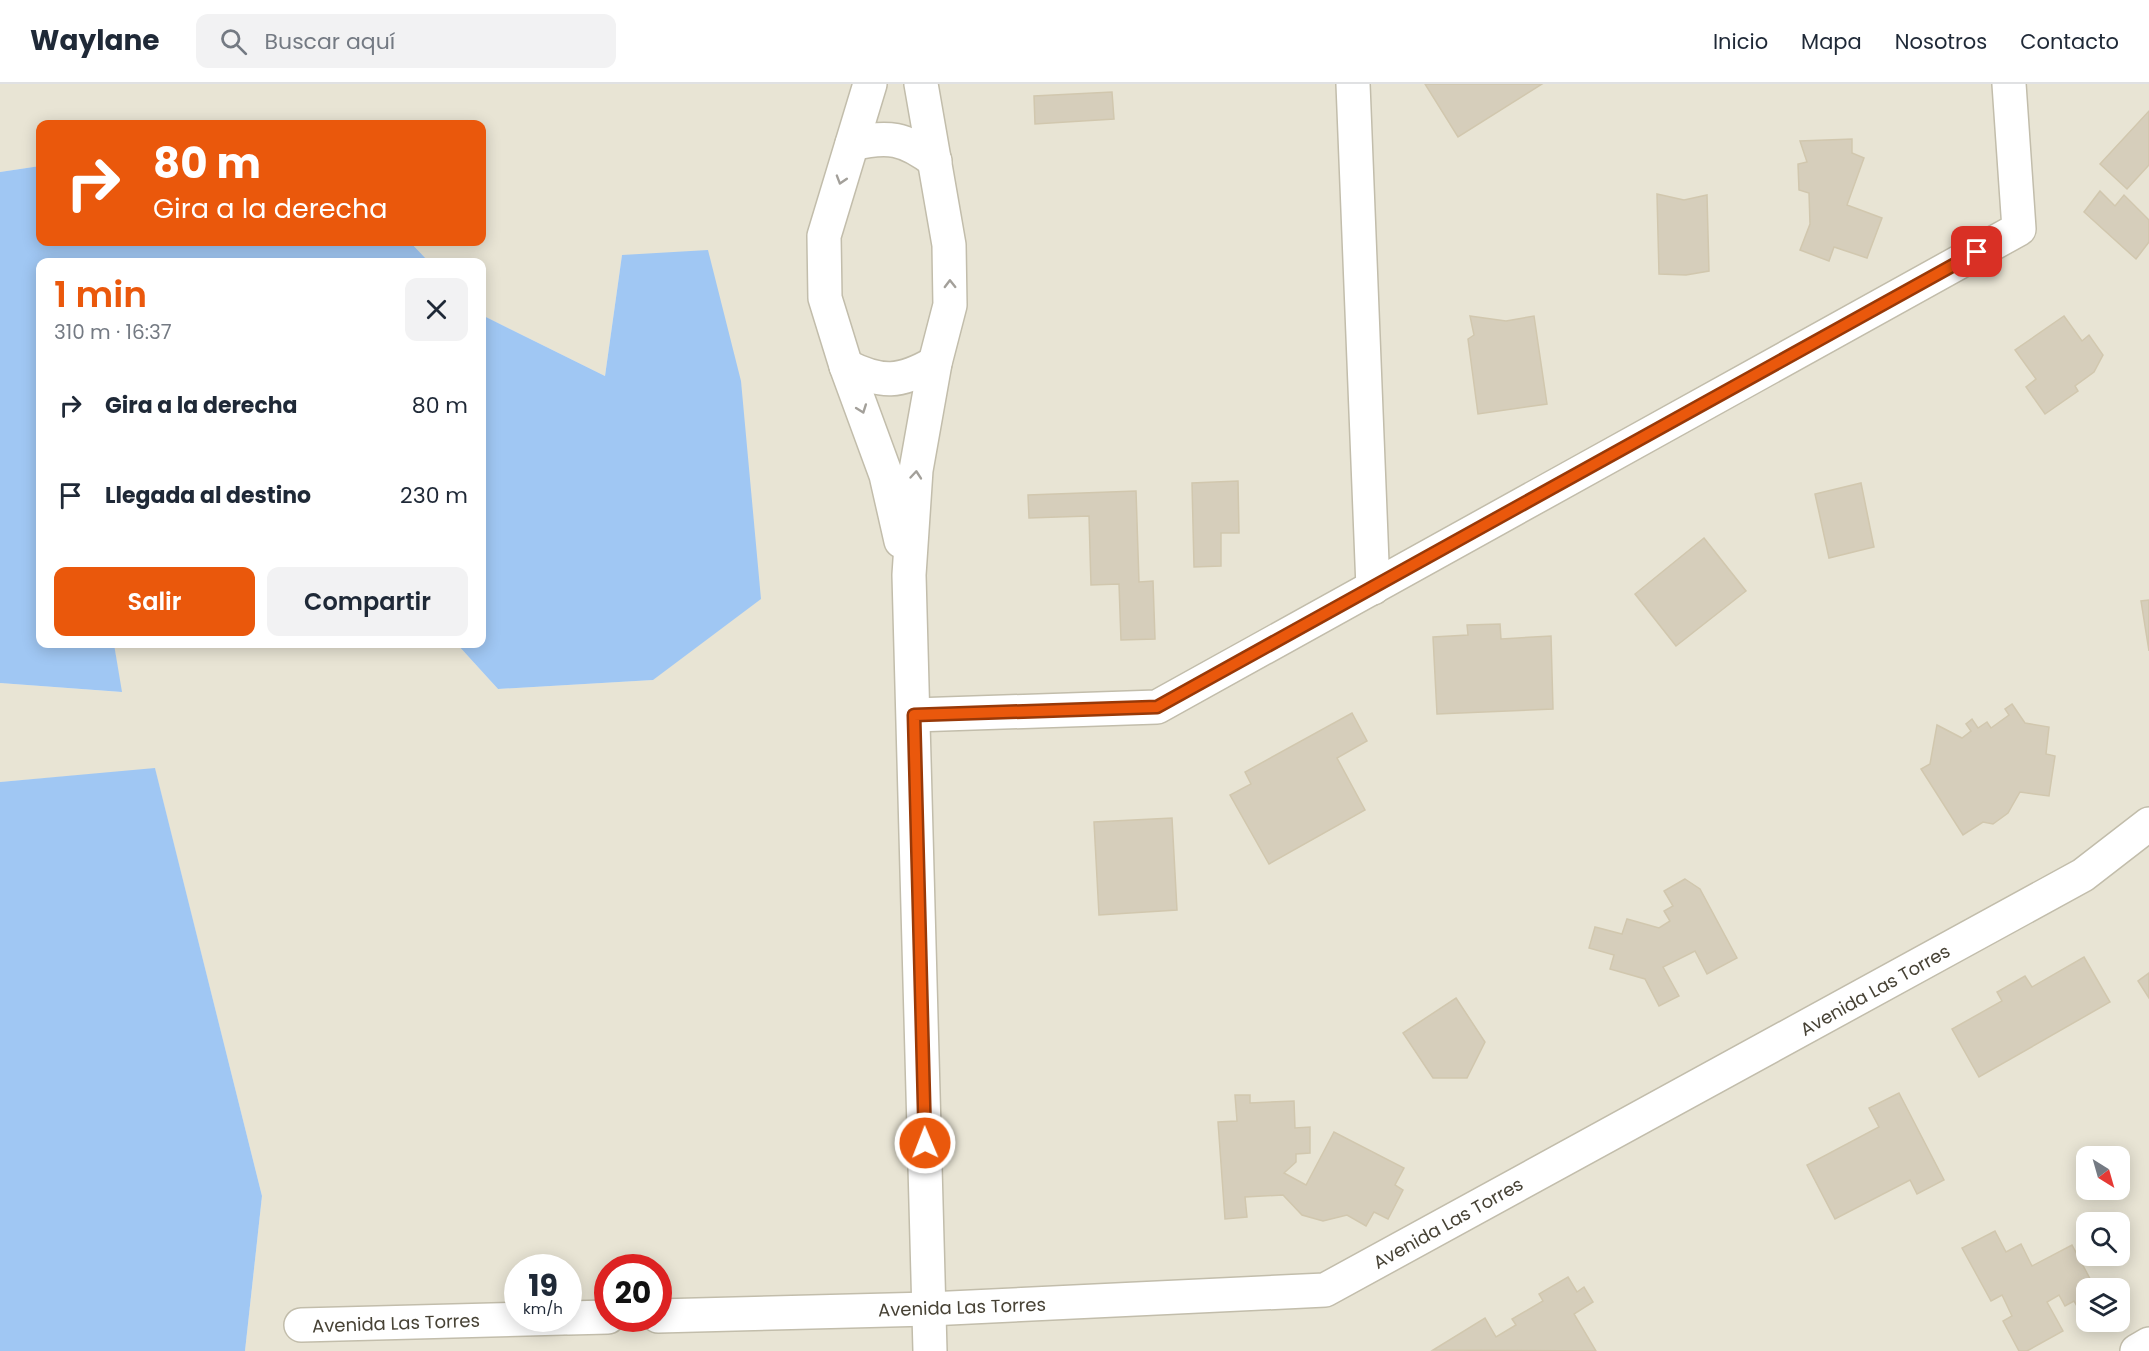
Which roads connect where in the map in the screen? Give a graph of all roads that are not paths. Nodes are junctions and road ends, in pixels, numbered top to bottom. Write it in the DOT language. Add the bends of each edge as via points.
graph roads {
  1 [pos="870,84"];
  2 [pos="921,84"];
  3 [pos="1353,84"];
  4 [pos="2009,84"];
  5 [pos="852,144"];
  6 [pos="935,161"];
  7 [pos="935,363"];
  8 [pos="846,366"];
  9 [pos="909,575"];
  10 [pos="1373,588"];
  11 [pos="914,715"];
  12 [pos="2149,824"];
  13 [pos="929,1309"];
  14 [pos="672,1316"];
  15 [pos="504,1320"];
  16 [pos="301,1325"];
  17 [pos="2149,1344"];
  18 [pos="930,1351"];
  19 [pos="2137,1351"];
  1 -- 5 [label="lane"];
  2 -- 6 [label="lane"];
  3 -- 10 [label="lane"];
  4 -- 10 [label="lane" via="2019,229"];
  5 -- 6 [label="lane" via="896,139 917,147"];
  5 -- 8 [label="lane, one-way" via="824,236 825,298"];
  7 -- 6 [label="lane, one-way" via="950,305 949,244"];
  7 -- 8 [label="lane" via="915,375 891,380 868,377"];
  9 -- 7 [label="lane, one-way" via="916,470"];
  8 -- 9 [label="lane, one-way" via="886,475"];
  9 -- 11 [label="lane"];
  10 -- 11 [label="lane" via="1157,707"];
  11 -- 13 [label="lane"];
  12 -- 13 [label="lane, Avenida Las Torres" via="2083,876 1325,1290"];
  13 -- 14 [label="lane, Avenida Las Torres"];
  13 -- 18 [label="lane"];
  15 -- 16 [label="lane, Avenida Las Torres"];
  17 -- 19 [label="lane"];
}
